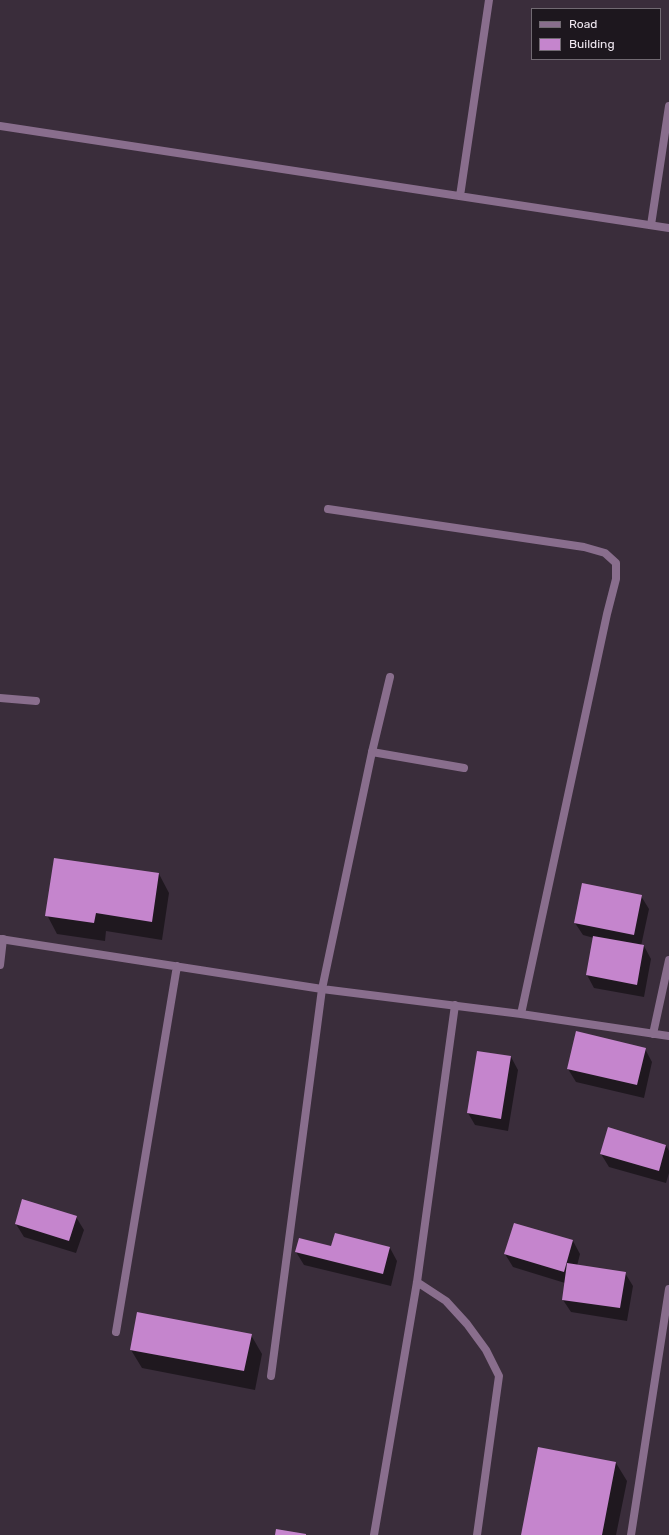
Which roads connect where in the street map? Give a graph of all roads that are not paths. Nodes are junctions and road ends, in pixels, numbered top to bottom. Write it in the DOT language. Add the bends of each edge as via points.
graph roads {
  1 [pos="489,0"];
  2 [pos="669,106"];
  3 [pos="0,126"];
  4 [pos="460,196"];
  5 [pos="651,225"];
  6 [pos="669,228"];
  7 [pos="328,509"];
  8 [pos="390,676"];
  9 [pos="0,698"];
  10 [pos="36,701"];
  11 [pos="372,752"];
  12 [pos="464,768"];
  13 [pos="2,939"];
  14 [pos="669,960"];
  15 [pos="0,964"];
  16 [pos="177,966"];
  17 [pos="322,989"];
  18 [pos="455,1005"];
  19 [pos="521,1014"];
  20 [pos="653,1034"];
  21 [pos="669,1036"];
  22 [pos="417,1282"];
  23 [pos="669,1289"];
  24 [pos="116,1332"];
  25 [pos="271,1376"];
  26 [pos="374,1535"];
  27 [pos="477,1535"];
  28 [pos="631,1535"];
  1 -- 4 [label="street"];
  2 -- 5 [label="street"];
  3 -- 4 [label="street"];
  4 -- 5 [label="street"];
  5 -- 6 [label="street"];
  7 -- 19 [label="street" via="584,547 605,553 616,563 616,579"];
  8 -- 11 [label="street"];
  9 -- 10 [label="street"];
  11 -- 12 [label="street"];
  11 -- 17 [label="street"];
  13 -- 15 [label="street"];
  13 -- 16 [label="street"];
  14 -- 20 [label="street"];
  16 -- 17 [label="street"];
  16 -- 24 [label="street"];
  17 -- 18 [label="street"];
  17 -- 25 [label="street"];
  18 -- 19 [label="street"];
  18 -- 22 [label="street"];
  19 -- 20 [label="street"];
  20 -- 21 [label="street"];
  22 -- 26 [label="street"];
  22 -- 27 [label="street" via="446,1301 468,1324 486,1350 498,1376"];
  23 -- 28 [label="street"];
}
